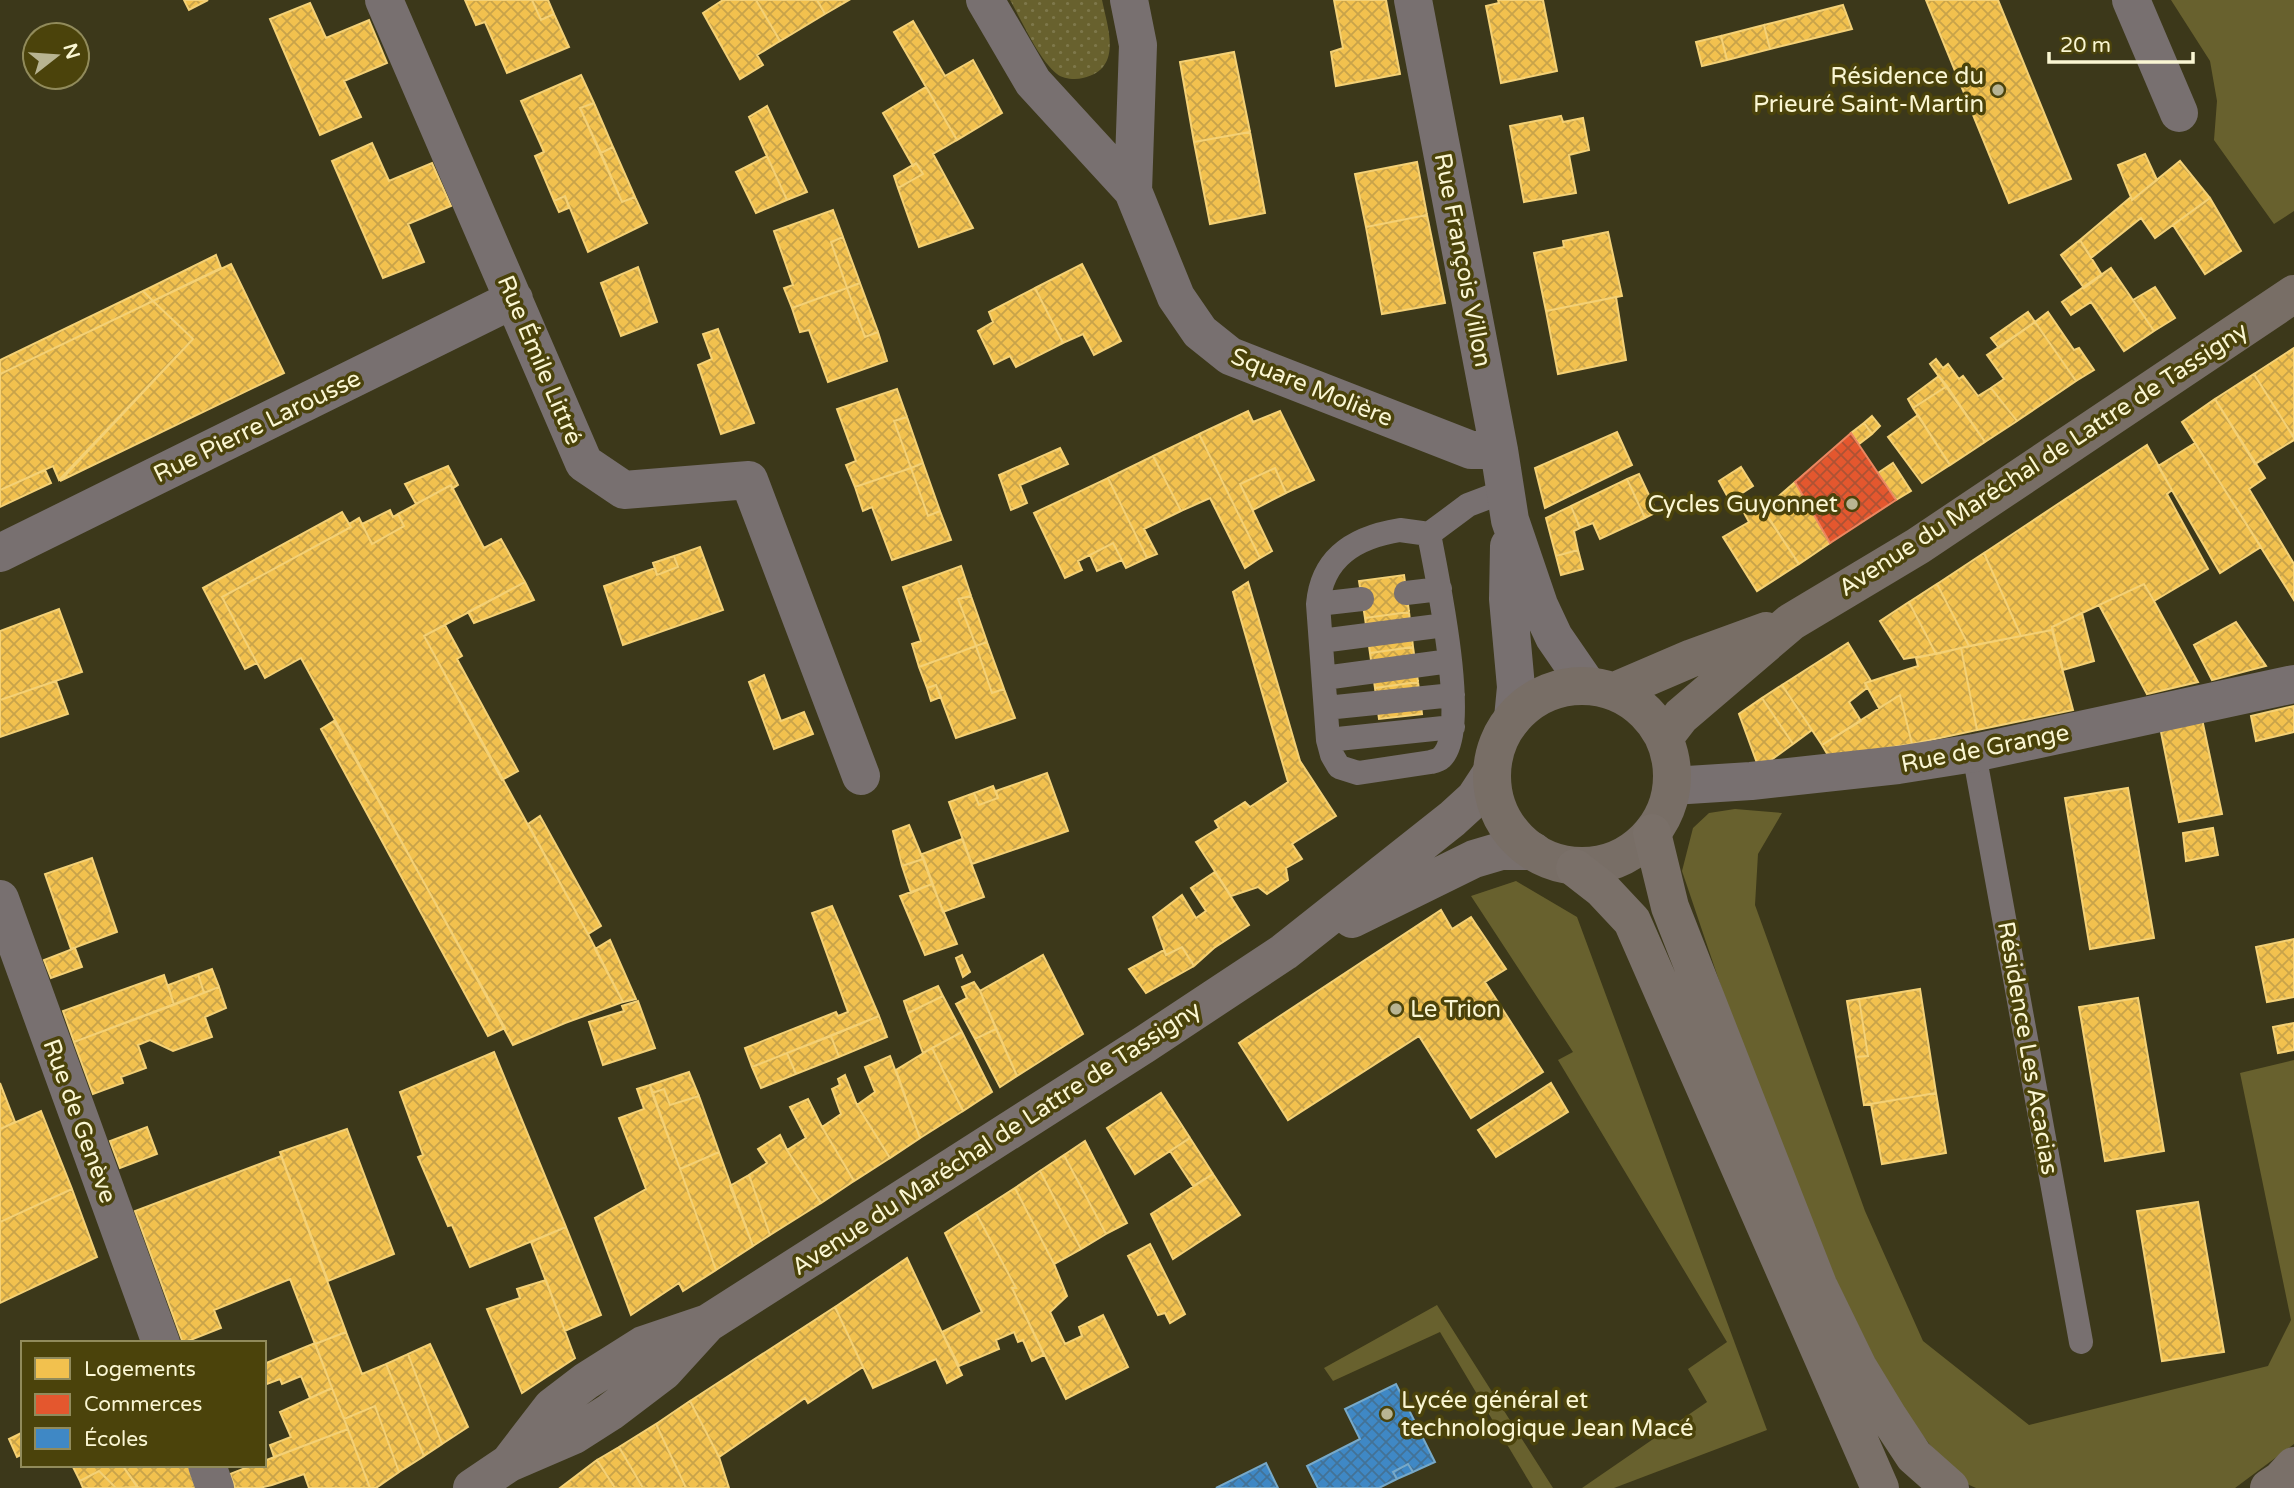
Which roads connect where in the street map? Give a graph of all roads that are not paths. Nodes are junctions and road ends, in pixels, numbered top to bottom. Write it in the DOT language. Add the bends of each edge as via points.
graph roads {
  1 [pos="384,0"];
  2 [pos="985,0"];
  3 [pos="1129,0"];
  4 [pos="1413,0"];
  5 [pos="2131,0"];
  6 [pos="2179,113"];
  7 [pos="1133,191"];
  8 [pos="2294,294"];
  9 [pos="513,299"];
  10 [pos="1499,450"];
  11 [pos="1507,506"];
  12 [pos="1429,534"];
  13 [pos="0,553"];
  14 [pos="1440,589"];
  15 [pos="1406,593"];
  16 [pos="1362,598"];
  17 [pos="1318,604"];
  18 [pos="1791,622"];
  19 [pos="1445,625"];
  20 [pos="1321,641"];
  21 [pos="1450,661"];
  22 [pos="1324,678"];
  23 [pos="2294,684"];
  24 [pos="1601,688"];
  25 [pos="1453,695"];
  26 [pos="1326,708"];
  27 [pos="1513,718"];
  28 [pos="1453,727"];
  29 [pos="1664,738"];
  30 [pos="1328,740"];
  31 [pos="1974,753"];
  32 [pos="1492,772"];
  33 [pos="861,776"];
  34 [pos="1672,786"];
  35 [pos="1652,833"];
  36 [pos="1533,851"];
  37 [pos="1575,869"];
  38 [pos="0,899"];
  39 [pos="1284,952"];
  40 [pos="160,1341"];
  41 [pos="2081,1342"];
  42 [pos="2294,1466"];
  43 [pos="207,1467"];
  44 [pos="215,1488"];
  45 [pos="471,1488"];
  46 [pos="1880,1488"];
  47 [pos="1950,1488"];
  48 [pos="2269,1488"];
  1 -- 9 [label="street, Rue Émile Littré"];
  2 -- 7 [label="street, Square Molière" via="1033,82"];
  3 -- 7 [label="street, Square Molière" via="1138,45"];
  4 -- 10 [label="street, Rue François Villon"];
  5 -- 6 [label="street"];
  7 -- 10 [label="street, Square Molière" via="1176,298 1200,332 1230,356 1471,450"];
  8 -- 18 [label="main road, Avenue du Maréchal de Lattre de Tassigny" via="1919,546"];
  9 -- 13 [label="street, Rue Pierre Larousse"];
  9 -- 33 [label="street, Rue Émile Littré" via="584,463 624,490 749,480"];
  10 -- 11 [label="street, Rue François Villon"];
  11 -- 12 [label="lane" via="1468,505"];
  11 -- 24 [label="street, Rue François Villon" via="1554,637"];
  11 -- 27 [label="street, Rue François Villon"];
  12 -- 14 [label="lane"];
  12 -- 17 [label="lane" via="1400,530 1354,544 1326,572"];
  14 -- 15 [label="lane"];
  14 -- 19 [label="lane"];
  16 -- 17 [label="lane"];
  17 -- 20 [label="lane"];
  18 -- 24 [label="main road, Avenue du Maréchal de Lattre de Tassigny"];
  18 -- 29 [label="main road, Avenue du Maréchal de Lattre de Tassigny" via="1681,716"];
  19 -- 20 [label="lane"];
  19 -- 21 [label="lane"];
  20 -- 22 [label="lane"];
  21 -- 22 [label="lane"];
  21 -- 25 [label="lane"];
  22 -- 26 [label="lane"];
  23 -- 31 [label="street, Rue de Grange"];
  24 -- 27 [label="main road" via="1554,690"];
  24 -- 29 [label="main road" via="1631,699"];
  25 -- 26 [label="lane"];
  25 -- 28 [label="lane"];
  26 -- 30 [label="lane"];
  27 -- 32 [label="main road" via="1502,734"];
  28 -- 30 [label="lane"];
  28 -- 30 [label="lane" via="1442,757 1432,762 1358,773 1339,767"];
  29 -- 34 [label="main road"];
  31 -- 34 [label="street, Rue de Grange" via="1791,777"];
  31 -- 41 [label="lane, Résidence Les Acacias"];
  32 -- 36 [label="main road" via="1494,796 1503,819"];
  32 -- 39 [label="main road, Avenue du Maréchal de Lattre de Tassigny" via="1475,798 1452,819"];
  34 -- 35 [label="main road" via="1665,812"];
  35 -- 37 [label="main road" via="1617,859"];
  35 -- 47 [label="highway" via="1670,907 1818,1285 1858,1367 1901,1437 1914,1456"];
  36 -- 37 [label="main road"];
  36 -- 39 [label="main road, Avenue du Maréchal de Lattre de Tassigny" via="1501,851 1474,859"];
  37 -- 46 [label="highway" via="1632,921"];
  38 -- 40 [label="street, Rue de Genève"];
  39 -- 45 [label="main road, Avenue du Maréchal de Lattre de Tassigny" via="708,1323 664,1371 610,1412 574,1435 509,1463"];
  42 -- 48 [label="highway"];
  43 -- 44 [label="street"];
}
